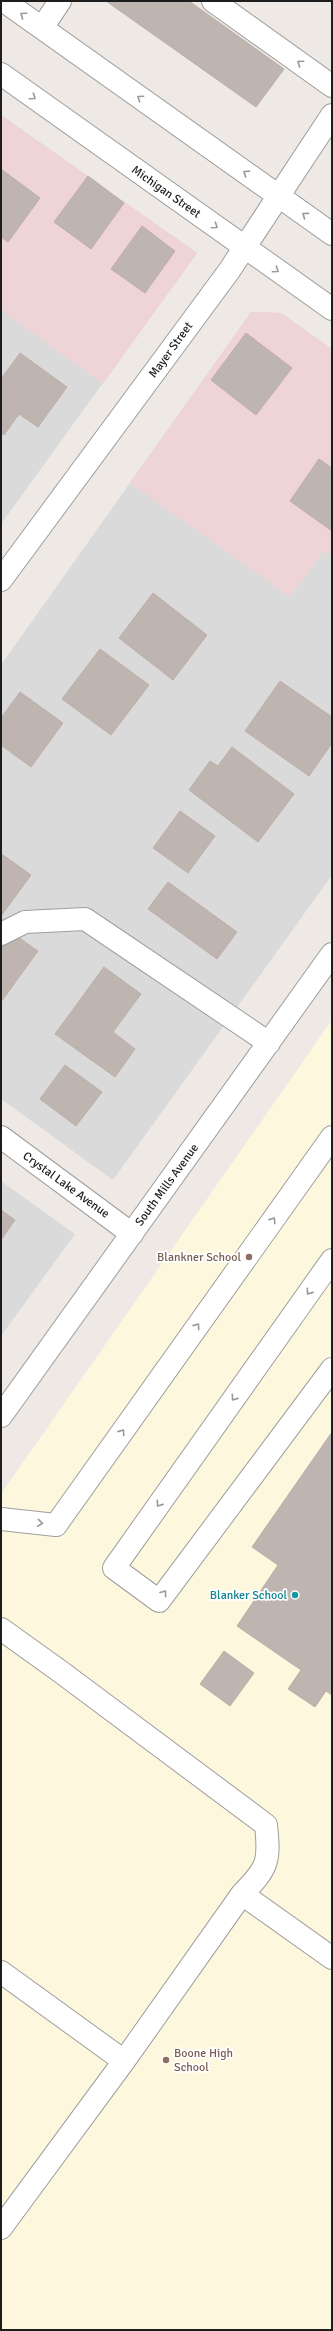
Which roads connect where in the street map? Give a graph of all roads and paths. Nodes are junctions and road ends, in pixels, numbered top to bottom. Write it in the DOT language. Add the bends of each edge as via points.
graph roads {
  1 [pos="4,1"];
  2 [pos="60,1"];
  3 [pos="214,1"];
  4 [pos="42,28"];
  5 [pos="1,74"];
  6 [pos="332,86"];
  7 [pos="332,115"];
  8 [pos="278,196"];
  9 [pos="332,234"];
  10 [pos="244,247"];
  11 [pos="332,309"];
  12 [pos="1,580"];
  13 [pos="1,934"];
  14 [pos="332,954"];
  15 [pos="269,1043"];
  16 [pos="332,1136"];
  17 [pos="1,1137"];
  18 [pos="132,1234"];
  19 [pos="332,1260"];
  20 [pos="332,1369"];
  21 [pos="1,1416"];
  22 [pos="1,1519"];
  23 [pos="1,1630"];
  24 [pos="242,1894"];
  25 [pos="332,1958"];
  26 [pos="1,1972"];
  27 [pos="124,2061"];
  28 [pos="1,2228"];
  4 -- 1 [label="street, one-way"];
  2 -- 4 [label="street"];
  6 -- 3 [label="street, one-way"];
  8 -- 4 [label="street, one-way"];
  5 -- 10 [label="street, Michigan Street, one-way"];
  7 -- 8 [label="street, Mayer Street"];
  9 -- 8 [label="street, one-way"];
  8 -- 10 [label="street, Mayer Street"];
  10 -- 11 [label="street, Michigan Street, one-way"];
  10 -- 12 [label="street, Mayer Street"];
  13 -- 15 [label="street" via="25,922 85,919"];
  14 -- 15 [label="street, South Mills Avenue"];
  15 -- 18 [label="street, South Mills Avenue"];
  22 -- 16 [label="street, one-way" via="56,1525"];
  17 -- 18 [label="street, Crystal Lake Avenue"];
  18 -- 21 [label="street, South Mills Avenue"];
  19 -- 20 [label="street, one-way" via="114,1568 159,1601"];
  23 -- 24 [label="street" via="266,1825 269,1849 266,1865 257,1880"];
  24 -- 25 [label="street"];
  24 -- 27 [label="street"];
  26 -- 27 [label="street"];
  27 -- 28 [label="street"];
}
